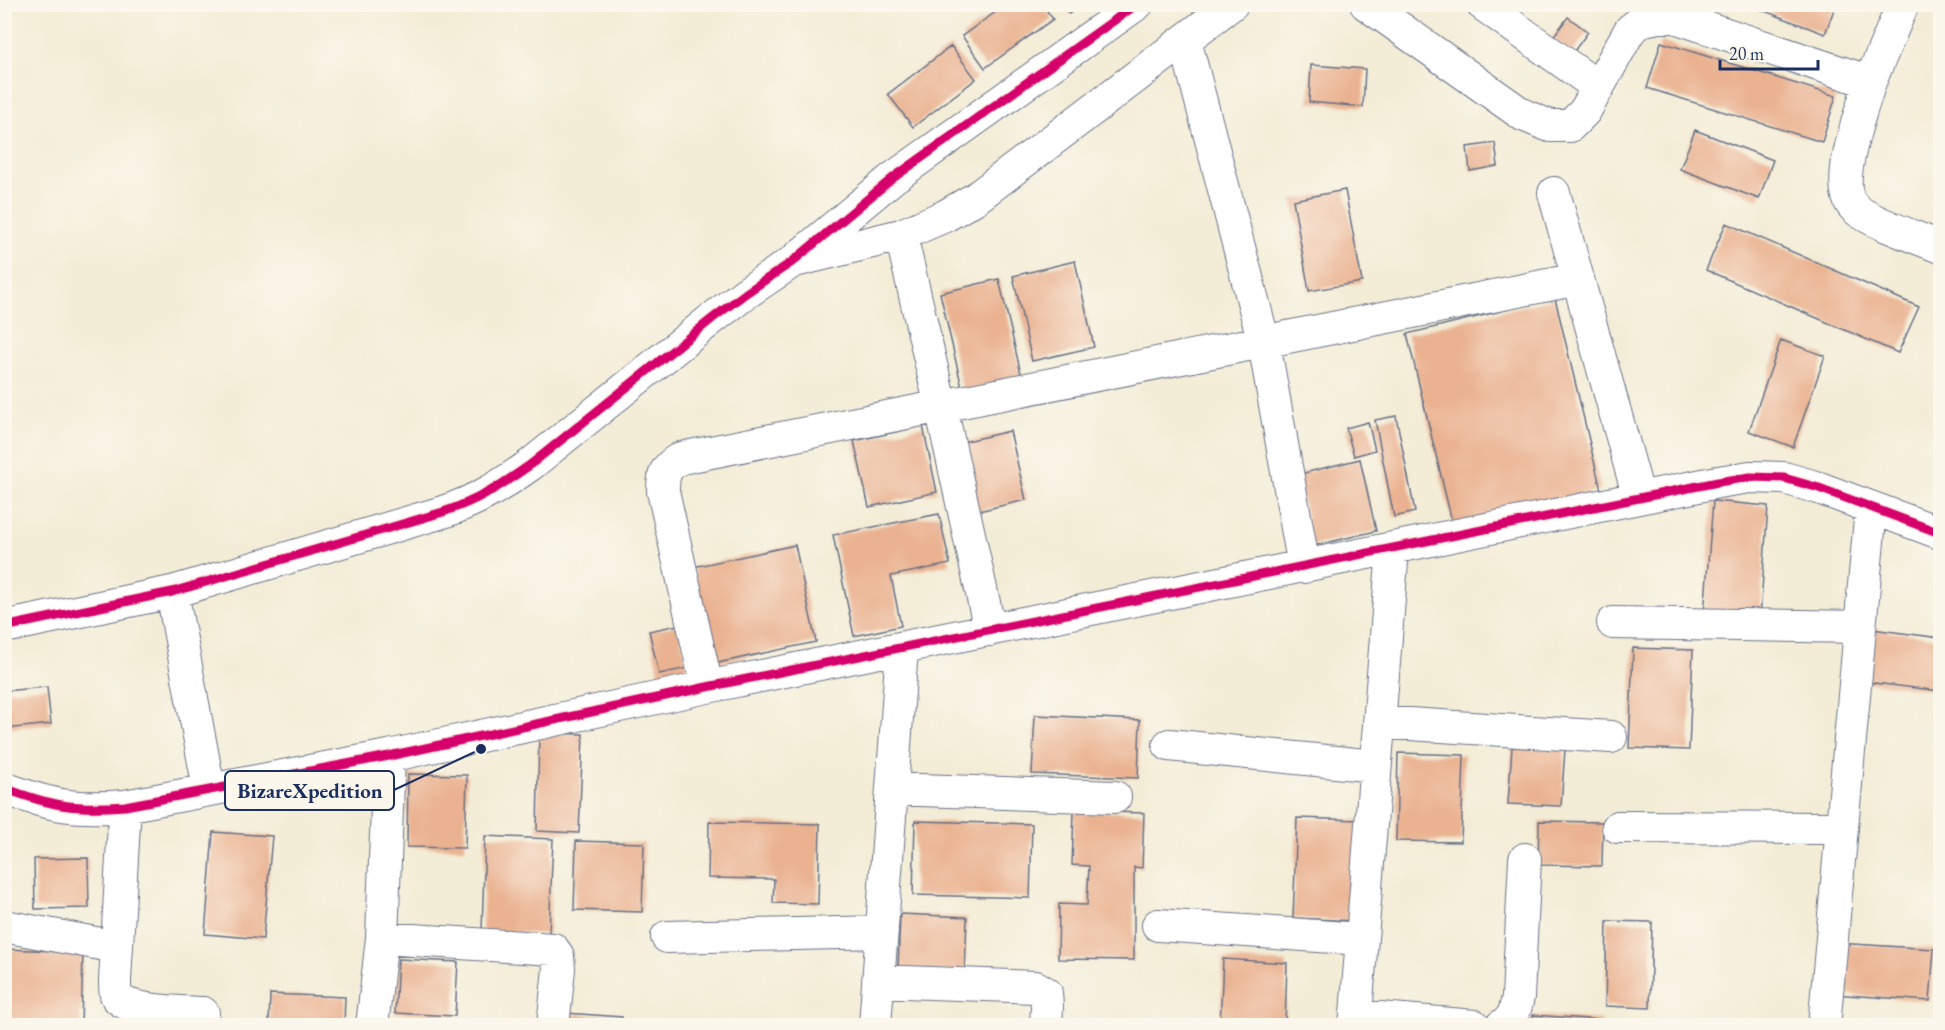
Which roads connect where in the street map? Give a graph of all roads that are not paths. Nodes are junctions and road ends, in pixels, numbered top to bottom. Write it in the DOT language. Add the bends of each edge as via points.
graph roads {
  1 [pos="1137,4"];
  2 [pos="1232,4"];
  3 [pos="1366,4"];
  4 [pos="1482,4"];
  5 [pos="1903,4"];
  6 [pos="1185,40"];
  7 [pos="1870,82"];
  8 [pos="1598,87"];
  9 [pos="1554,193"];
  10 [pos="901,235"];
  11 [pos="1941,247"];
  12 [pos="792,262"];
  13 [pos="1578,279"];
  14 [pos="1264,343"];
  15 [pos="941,406"];
  16 [pos="1639,498"];
  17 [pos="1871,508"];
  18 [pos="1941,532"];
  19 [pos="1393,549"];
  20 [pos="1304,567"];
  21 [pos="172,592"];
  22 [pos="1613,623"];
  23 [pos="4,627"];
  24 [pos="1860,627"];
  25 [pos="990,630"];
  26 [pos="902,648"];
  27 [pos="707,687"];
  28 [pos="1379,722"];
  29 [pos="1611,737"];
  30 [pos="1169,746"];
  31 [pos="388,756"];
  32 [pos="1375,766"];
  33 [pos="4,788"];
  34 [pos="209,789"];
  35 [pos="892,789"];
  36 [pos="1115,797"];
  37 [pos="125,806"];
  38 [pos="1618,827"];
  39 [pos="1841,828"];
  40 [pos="1525,859"];
  41 [pos="1158,925"];
  42 [pos="4,926"];
  43 [pos="882,933"];
  44 [pos="667,937"];
  45 [pos="382,938"];
  46 [pos="1362,939"];
  47 [pos="117,947"];
  48 [pos="879,981"];
  49 [pos="203,1014"];
  50 [pos="1355,1021"];
  51 [pos="372,1026"];
  52 [pos="553,1026"];
  53 [pos="876,1026"];
  54 [pos="1046,1026"];
  55 [pos="1475,1026"];
  56 [pos="1501,1026"];
  57 [pos="1824,1026"];
  1 -- 12 [label="street" via="892,178"];
  2 -- 6 [label="street"];
  3 -- 8 [label="street" via="1523,115 1550,126 1570,126 1585,111"];
  4 -- 8 [label="street"];
  5 -- 7 [label="street"];
  6 -- 10 [label="street" via="976,198"];
  6 -- 14 [label="street"];
  7 -- 8 [label="street" via="1675,16 1642,20 1630,30"];
  7 -- 11 [label="street" via="1845,170 1845,191 1852,206 1865,215"];
  9 -- 13 [label="street"];
  10 -- 12 [label="street"];
  10 -- 15 [label="street"];
  12 -- 21 [label="street" via="713,318 530,465 471,503"];
  13 -- 14 [label="street"];
  13 -- 16 [label="street"];
  14 -- 15 [label="street"];
  14 -- 20 [label="street"];
  15 -- 25 [label="street"];
  15 -- 27 [label="street" via="681,458 670,464 663,476 663,491"];
  16 -- 17 [label="street" via="1739,479 1784,478"];
  16 -- 19 [label="street"];
  17 -- 18 [label="street"];
  17 -- 24 [label="street"];
  19 -- 20 [label="street"];
  19 -- 28 [label="street"];
  20 -- 25 [label="street"];
  21 -- 23 [label="street"];
  21 -- 34 [label="street"];
  22 -- 24 [label="street"];
  24 -- 39 [label="street"];
  25 -- 26 [label="street"];
  26 -- 27 [label="street"];
  26 -- 35 [label="street"];
  27 -- 31 [label="street"];
  28 -- 29 [label="street"];
  28 -- 32 [label="street"];
  30 -- 32 [label="street"];
  31 -- 34 [label="street"];
  31 -- 45 [label="street"];
  32 -- 46 [label="street"];
  33 -- 37 [label="street" via="69,807"];
  34 -- 37 [label="street"];
  35 -- 36 [label="street"];
  35 -- 43 [label="street"];
  37 -- 47 [label="street"];
  38 -- 39 [label="street"];
  39 -- 57 [label="street"];
  40 -- 56 [label="street" via="1518,997 1515,1015"];
  41 -- 46 [label="street"];
  42 -- 47 [label="street"];
  43 -- 44 [label="street"];
  43 -- 48 [label="street"];
  45 -- 51 [label="street"];
  45 -- 52 [label="street" via="553,949 559,969"];
  46 -- 50 [label="street"];
  47 -- 49 [label="street" via="116,996 124,1004"];
  48 -- 53 [label="street"];
  48 -- 54 [label="street" via="1036,987 1046,993"];
  50 -- 55 [label="street"];
}
